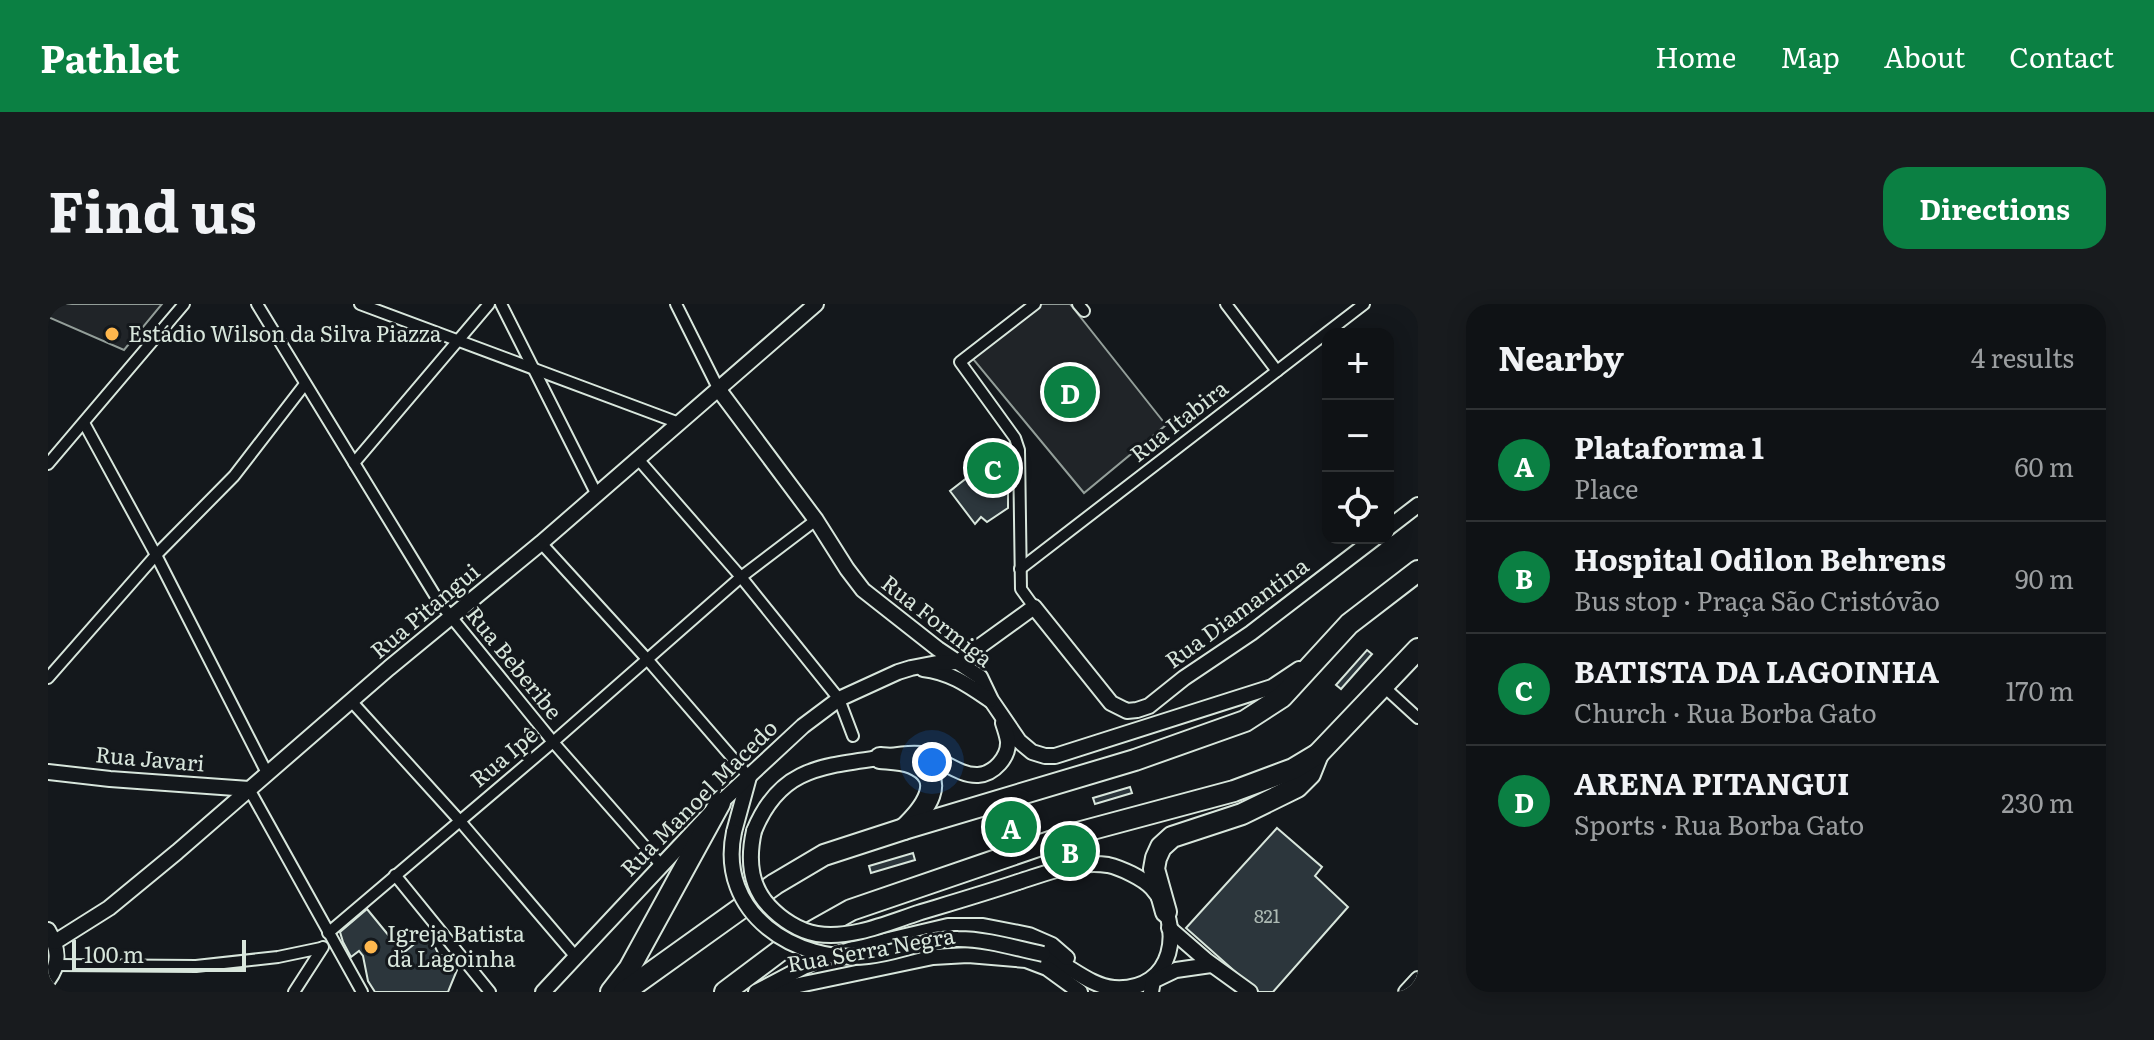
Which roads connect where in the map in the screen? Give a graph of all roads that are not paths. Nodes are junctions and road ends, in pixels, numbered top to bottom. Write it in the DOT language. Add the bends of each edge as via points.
graph roads {
  1 [pos="184,304"];
  2 [pos="257,304"];
  3 [pos="360,304"];
  4 [pos="489,304"];
  5 [pos="501,304"];
  6 [pos="676,304"];
  7 [pos="816,304"];
  8 [pos="1035,304"];
  9 [pos="1226,304"];
  10 [pos="1364,304"];
  11 [pos="458,342"];
  12 [pos="533,368"];
  13 [pos="1277,371"];
  14 [pos="305,384"];
  15 [pos="719,390"];
  16 [pos="84,423"];
  17 [pos="679,423"];
  18 [pos="638,459"];
  19 [pos="354,463"];
  20 [pos="48,464"];
  21 [pos="597,495"];
  22 [pos="1418,505"];
  23 [pos="816,520"];
  24 [pos="1394,523"];
  25 [pos="541,543"];
  26 [pos="1367,544"];
  27 [pos="156,555"];
  28 [pos="1020,569"];
  29 [pos="1418,571"];
  30 [pos="741,577"];
  31 [pos="1034,607"];
  32 [pos="451,617"];
  33 [pos="990,640"];
  34 [pos="1418,649"];
  35 [pos="1319,654"];
  36 [pos="647,659"];
  37 [pos="958,662"];
  38 [pos="911,668"];
  39 [pos="980,677"];
  40 [pos="48,678"];
  41 [pos="1383,686"];
  42 [pos="839,699"];
  43 [pos="991,700"];
  44 [pos="352,702"];
  45 [pos="1002,715"];
  46 [pos="1418,718"];
  47 [pos="853,736"];
  48 [pos="553,742"];
  49 [pos="1318,754"];
  50 [pos="880,758"];
  51 [pos="48,772"];
  52 [pos="267,773"];
  53 [pos="749,777"];
  54 [pos="249,789"];
  55 [pos="720,803"];
  56 [pos="459,820"];
  57 [pos="904,829"];
  58 [pos="662,866"];
  59 [pos="395,875"];
  60 [pos="1168,920"];
  61 [pos="328,933"];
  62 [pos="52,936"];
  63 [pos="334,943"];
  64 [pos="321,948"];
  65 [pos="1048,956"];
  66 [pos="576,957"];
  67 [pos="56,965"];
  68 [pos="1211,965"];
  69 [pos="1091,979"];
  70 [pos="1418,979"];
  71 [pos="48,980"];
  72 [pos="1152,987"];
  73 [pos="1077,990"];
  74 [pos="294,992"];
  75 [pos="362,992"];
  76 [pos="490,992"];
  77 [pos="543,992"];
  78 [pos="611,992"];
  79 [pos="624,992"];
  80 [pos="725,992"];
  81 [pos="756,992"];
  82 [pos="764,992"];
  83 [pos="1250,992"];
  84 [pos="1406,992"];
  1 -- 16 [label="street"];
  2 -- 14 [label="street, Rua Beberibe"];
  3 -- 11 [label="street"];
  4 -- 11 [label="street"];
  5 -- 12 [label="street"];
  6 -- 15 [label="street"];
  7 -- 15 [label="street, Rua Pitangui"];
  8 -- 28 [label="street" via="960,362 1019,450"];
  9 -- 13 [label="street"];
  10 -- 13 [label="street, Rua Itabira"];
  11 -- 12 [label="street"];
  11 -- 19 [label="street"];
  12 -- 17 [label="street"];
  12 -- 21 [label="street"];
  13 -- 28 [label="street, Rua Itabira"];
  14 -- 19 [label="street, Rua Beberibe"];
  14 -- 27 [label="street" via="234,476"];
  15 -- 17 [label="street, Rua Pitangui"];
  15 -- 23 [label="street, Rua Formiga"];
  16 -- 20 [label="street"];
  16 -- 27 [label="street"];
  17 -- 18 [label="street, Rua Pitangui"];
  18 -- 21 [label="street, Rua Pitangui"];
  18 -- 30 [label="street"];
  19 -- 32 [label="street, Rua Beberibe"];
  21 -- 25 [label="street, Rua Pitangui"];
  22 -- 24 [label="street"];
  23 -- 30 [label="street, Rua Ipê"];
  23 -- 37 [label="street, Rua Formiga" via="863,590"];
  25 -- 32 [label="street, Rua Pitangui"];
  25 -- 36 [label="street"];
  26 -- 31 [label="street, Rua Diamantina" via="1251,633 1137,710 1111,703"];
  27 -- 40 [label="street"];
  27 -- 52 [label="street"];
  28 -- 31 [label="street" via="1021,589"];
  29 -- 35 [label="highway"];
  30 -- 36 [label="street, Rua Ipê"];
  30 -- 42 [label="street"];
  31 -- 33 [label="street"];
  32 -- 44 [label="street, Rua Pitangui"];
  32 -- 48 [label="street, Rua Beberibe"];
  33 -- 37 [label="street"];
  33 -- 39 [label="street"];
  34 -- 41 [label="highway"];
  35 -- 45 [label="street, Rua Formiga" via="1272,687 1055,756 1032,752"];
  35 -- 57 [label="highway" via="1282,697 1245,721"];
  36 -- 48 [label="street, Rua Ipê"];
  36 -- 53 [label="street"];
  37 -- 38 [label="street, Rua Manoel Macedo"];
  37 -- 39 [label="street, Rua Formiga"];
  38 -- 42 [label="street, Rua Manoel Macedo"];
  38 -- 43 [label="street" via="959,679"];
  39 -- 43 [label="street, Rua Formiga"];
  41 -- 46 [label="street"];
  41 -- 49 [label="highway"];
  42 -- 47 [label="street"];
  42 -- 53 [label="street, Rua Manoel Macedo"];
  43 -- 45 [label="street, Rua Formiga"];
  44 -- 52 [label="street, Rua Pitangui"];
  44 -- 56 [label="street"];
  45 -- 50 [label="street" via="1006,753 988,772 966,773 921,754"];
  48 -- 56 [label="street, Rua Ipê"];
  48 -- 58 [label="street, Rua Beberibe"];
  49 -- 60 [label="highway" via="1297,787 1242,814 1172,837 1161,847 1154,869"];
  49 -- 80 [label="highway" via="1234,791 1070,835 851,910 785,947"];
  50 -- 57 [label="highway" via="911,762 931,782 928,801"];
  50 -- 60 [label="street, bridge" via="800,775 761,814 750,864 758,890 780,916 798,927 849,935 1088,864 1110,866 1151,886"];
  51 -- 54 [label="street, Rua Javari"];
  52 -- 54 [label="street, Rua Pitangui"];
  53 -- 55 [label="street, Rua Manoel Macedo"];
  53 -- 65 [label="street, bridge" via="734,832 735,883 759,921 791,943 855,957 958,939"];
  54 -- 61 [label="street"];
  54 -- 62 [label="street, Rua Pitangui" via="109,908"];
  55 -- 58 [label="street, Rua Manoel Macedo"];
  55 -- 78 [label="highway" via="629,969"];
  56 -- 59 [label="street, Rua Ipê"];
  56 -- 66 [label="street"];
  57 -- 79 [label="highway" via="824,855"];
  58 -- 66 [label="street, Rua Manoel Macedo"];
  59 -- 61 [label="street, Rua Ipê"];
  59 -- 76 [label="street"];
  60 -- 68 [label="street"];
  60 -- 72 [label="street" via="1168,955"];
  61 -- 63 [label="street"];
  62 -- 67 [label="street"];
  63 -- 64 [label="street"];
  63 -- 75 [label="street"];
  64 -- 67 [label="street" via="196,966"];
  64 -- 74 [label="street"];
  65 -- 69 [label="street"];
  65 -- 73 [label="street"];
  66 -- 77 [label="street, Rua Manoel Macedo"];
  67 -- 71 [label="street"];
  68 -- 72 [label="street" via="1176,970"];
  68 -- 83 [label="street"];
  69 -- 72 [label="street" via="1117,989"];
  69 -- 81 [label="street, Rua Serra Negra" via="1042,939 962,926 859,947 813,962"];
  70 -- 84 [label="street"];
  73 -- 82 [label="street, Rua Serra Negra" via="1026,960 947,955"];
}
